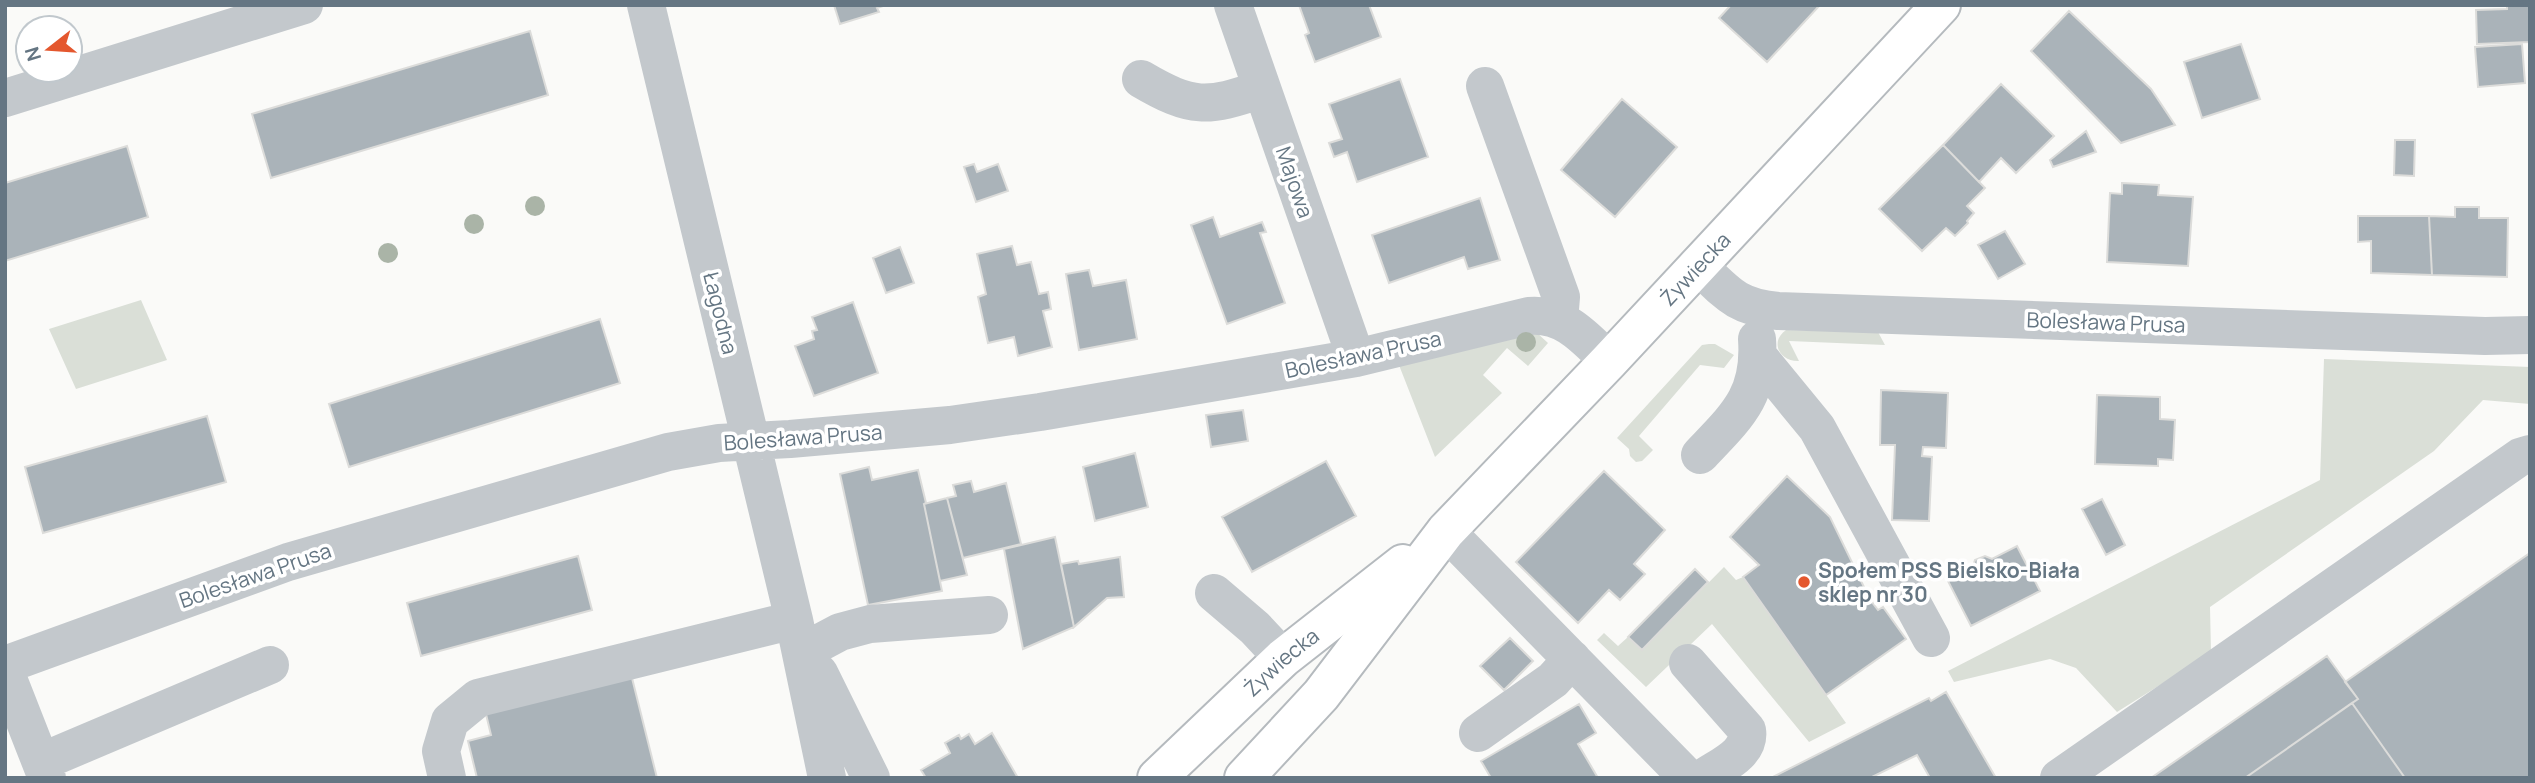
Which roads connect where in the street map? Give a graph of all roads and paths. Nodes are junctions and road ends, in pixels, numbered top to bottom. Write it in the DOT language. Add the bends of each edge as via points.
graph roads {
  1 [pos="304,5"];
  2 [pos="646,5"];
  3 [pos="1233,5"];
  4 [pos="1941,5"];
  5 [pos="1141,79"];
  6 [pos="1485,86"];
  7 [pos="1262,89"];
  8 [pos="5,98"];
  9 [pos="1698,265"];
  10 [pos="1756,309"];
  11 [pos="1559,320"];
  12 [pos="2530,335"];
  13 [pos="1758,356"];
  14 [pos="1356,358"];
  15 [pos="1609,361"];
  16 [pos="751,441"];
  17 [pos="2530,454"];
  18 [pos="1700,455"];
  19 [pos="1446,531"];
  20 [pos="1214,593"];
  21 [pos="989,615"];
  22 [pos="801,635"];
  23 [pos="1931,638"];
  24 [pos="1283,658"];
  25 [pos="1572,659"];
  26 [pos="1688,663"];
  27 [pos="5,665"];
  28 [pos="270,665"];
  29 [pos="5,671"];
  30 [pos="1478,733"];
  31 [pos="44,770"];
  32 [pos="447,778"];
  33 [pos="827,778"];
  34 [pos="871,778"];
  35 [pos="1157,778"];
  36 [pos="1244,778"];
  37 [pos="1688,778"];
  38 [pos="1703,778"];
  39 [pos="2059,778"];
  1 -- 8 [label="street"];
  2 -- 16 [label="street, Łagodna"];
  3 -- 7 [label="street, Majowa"];
  4 -- 9 [label="main road, Żywiecka"];
  5 -- 7 [label="street" via="1168,95 1195,103 1223,102"];
  6 -- 11 [label="street" via="1561,297"];
  7 -- 14 [label="street, Majowa"];
  9 -- 10 [label="street, Bolesława Prusa" via="1729,295"];
  9 -- 15 [label="main road, Żywiecka"];
  10 -- 12 [label="street, Bolesława Prusa"];
  10 -- 13 [label="street"];
  11 -- 14 [label="street, Bolesława Prusa" via="1529,316"];
  11 -- 15 [label="street"];
  13 -- 18 [label="street" via="1752,388 1741,412"];
  13 -- 23 [label="street" via="1817,428"];
  14 -- 16 [label="street, Bolesława Prusa" via="950,425"];
  15 -- 19 [label="main road, Żywiecka"];
  16 -- 22 [label="street, Łagodna"];
  16 -- 27 [label="street, Bolesława Prusa" via="668,452 359,540"];
  17 -- 39 [label="street"];
  19 -- 24 [label="main road, Żywiecka"];
  19 -- 25 [label="street"];
  19 -- 36 [label="main road, Żywiecka" via="1321,695"];
  20 -- 24 [label="street"];
  21 -- 22 [label="street" via="870,624"];
  22 -- 32 [label="street" via="478,698 450,721 441,751"];
  22 -- 33 [label="street, Łagodna"];
  22 -- 34 [label="street, Łagodna"];
  24 -- 35 [label="main road, Żywiecka"];
  25 -- 30 [label="street" via="1553,680"];
  25 -- 37 [label="street"];
  26 -- 38 [label="street" via="1747,730 1749,740 1744,749"];
  28 -- 31 [label="street"];
  29 -- 31 [label="street"];
}
